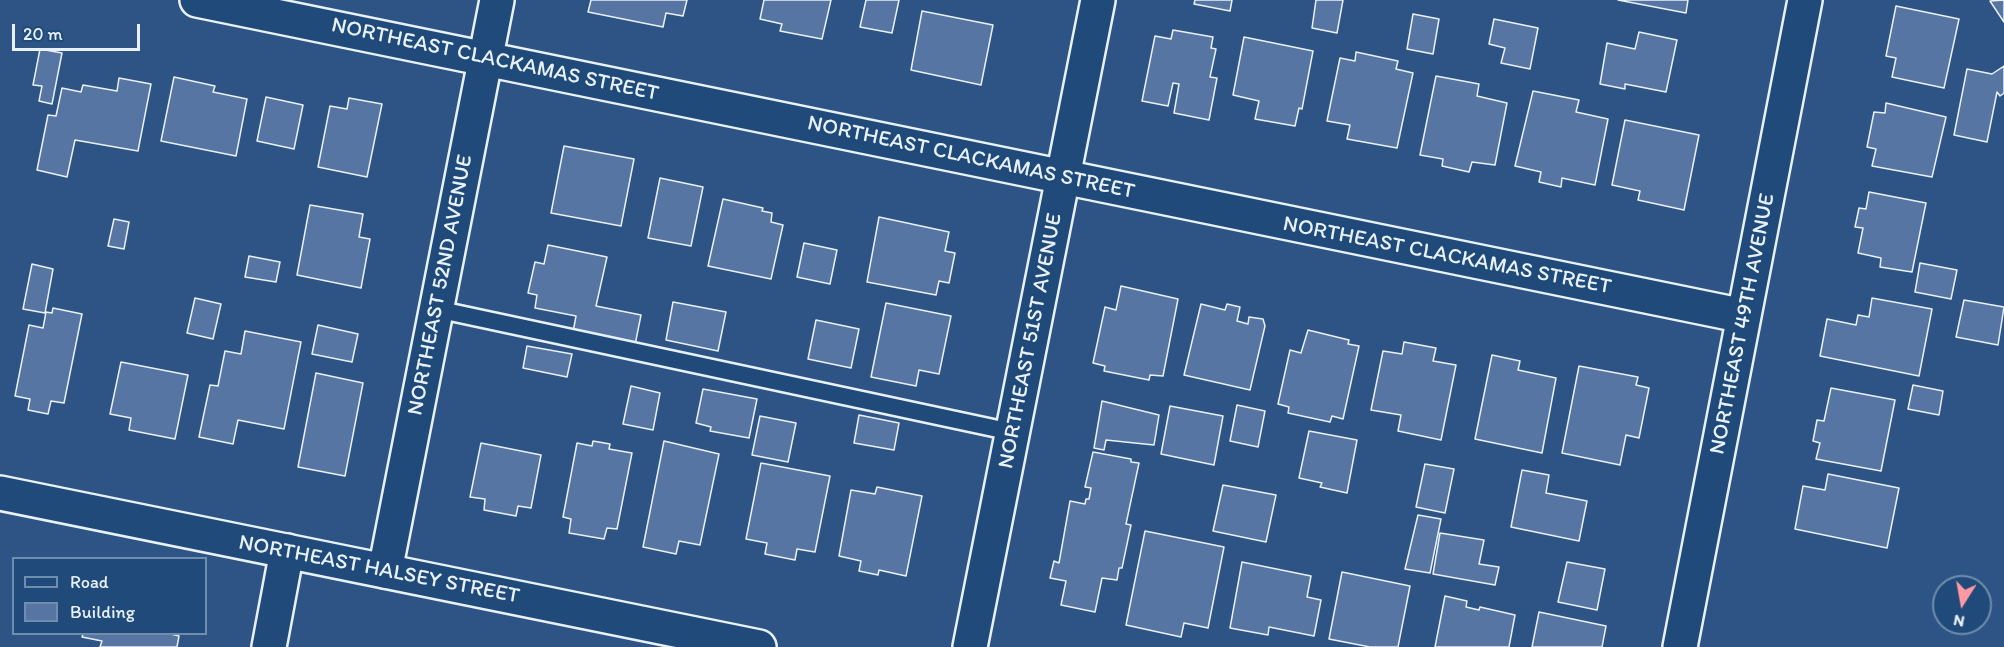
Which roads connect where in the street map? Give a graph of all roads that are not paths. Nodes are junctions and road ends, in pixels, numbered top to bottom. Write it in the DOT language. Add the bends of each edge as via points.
graph roads {
  1 [pos="197,0"];
  2 [pos="497,0"];
  3 [pos="1098,0"];
  4 [pos="1805,0"];
  5 [pos="486,57"];
  6 [pos="1063,178"];
  7 [pos="436,309"];
  8 [pos="1744,316"];
  9 [pos="1012,432"];
  10 [pos="0,493"];
  11 [pos="287,551"];
  12 [pos="385,571"];
  13 [pos="268,647"];
  14 [pos="759,647"];
  15 [pos="970,647"];
  16 [pos="1680,647"];
  1 -- 5 [label="street, NORTHEAST CLACKAMAS STREET"];
  2 -- 5 [label="street, NORTHEAST 52ND AVENUE"];
  3 -- 6 [label="street, NORTHEAST 51ST AVENUE"];
  4 -- 8 [label="street, NORTHEAST 49TH AVENUE"];
  5 -- 6 [label="street, NORTHEAST CLACKAMAS STREET"];
  5 -- 7 [label="street, NORTHEAST 52ND AVENUE"];
  6 -- 8 [label="street, NORTHEAST CLACKAMAS STREET"];
  6 -- 9 [label="street, NORTHEAST 51ST AVENUE"];
  7 -- 9 [label="lane"];
  7 -- 12 [label="street, NORTHEAST 52ND AVENUE"];
  8 -- 16 [label="street, NORTHEAST 49TH AVENUE"];
  9 -- 15 [label="street, NORTHEAST 51ST AVENUE"];
  10 -- 11 [label="street, NORTHEAST HALSEY STREET"];
  11 -- 12 [label="street, NORTHEAST HALSEY STREET"];
  11 -- 13 [label="street"];
  12 -- 14 [label="street, NORTHEAST HALSEY STREET"];
}
